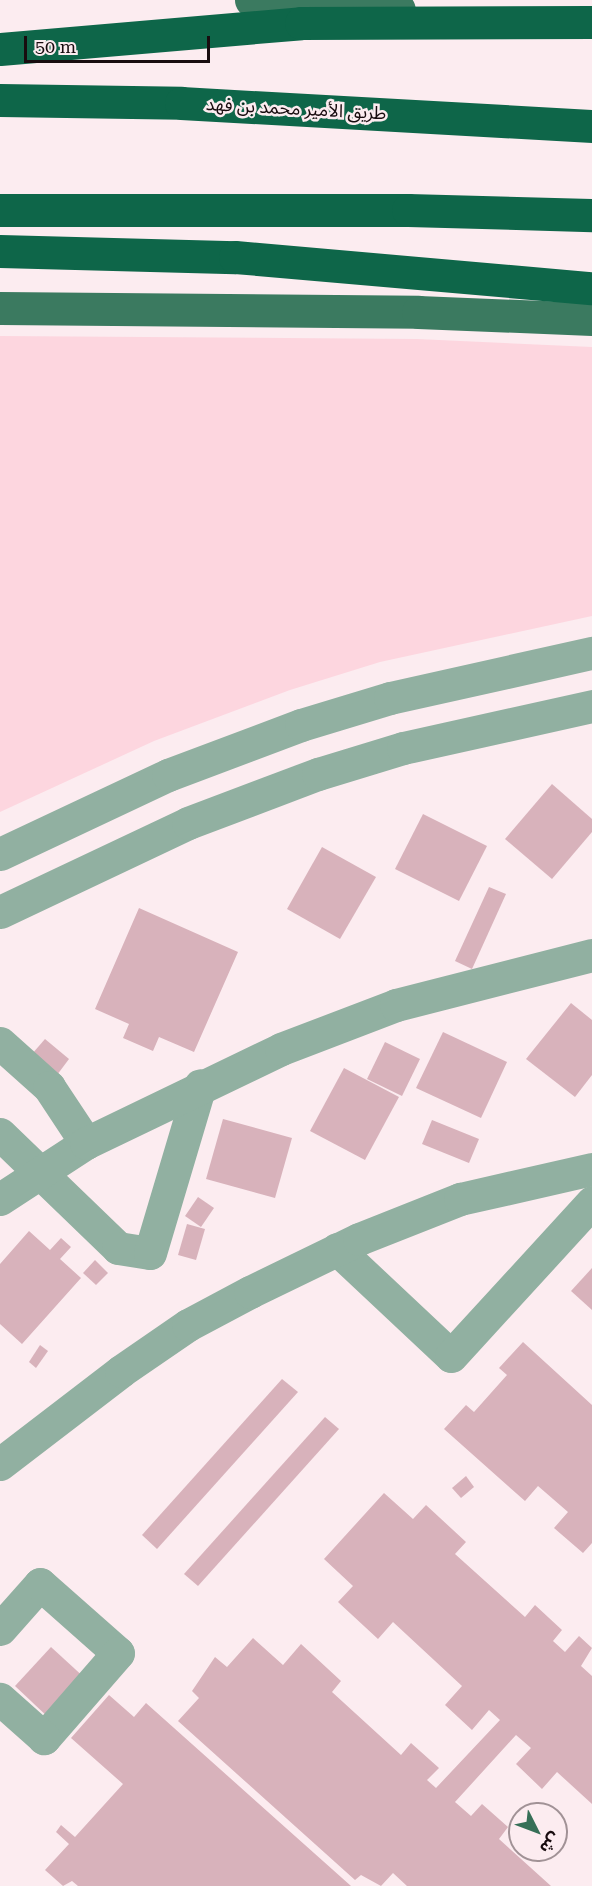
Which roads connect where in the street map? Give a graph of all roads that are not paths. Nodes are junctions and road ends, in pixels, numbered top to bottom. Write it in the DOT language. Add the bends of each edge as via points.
graph roads {
  1 [pos="251,0"];
  2 [pos="592,21"];
  3 [pos="0,49"];
  4 [pos="0,100"];
  5 [pos="592,126"];
  6 [pos="0,210"];
  7 [pos="592,215"];
  8 [pos="0,251"];
  9 [pos="592,288"];
  10 [pos="0,308"];
  11 [pos="592,320"];
  12 [pos="592,654"];
  13 [pos="592,706"];
  14 [pos="0,854"];
  15 [pos="0,912"];
  16 [pos="592,955"];
  17 [pos="0,1043"];
  18 [pos="201,1085"];
  19 [pos="0,1134"];
  20 [pos="86,1143"];
  21 [pos="584,1170"];
  22 [pos="36,1174"];
  23 [pos="0,1199"];
  24 [pos="587,1208"];
  25 [pos="338,1250"];
  26 [pos="0,1464"];
  27 [pos="6,1612"];
  28 [pos="0,1699"];
  1 -- 2 [label="main road"];
  2 -- 3 [label="highway" via="301,23"];
  4 -- 5 [label="highway, طريق الأمير محمد بن فهد" via="181,103"];
  6 -- 7 [label="highway" via="408,210"];
  8 -- 9 [label="highway" via="235,257"];
  10 -- 11 [label="main road" via="418,312"];
  12 -- 14 [label="street" via="390,698 301,724 168,775"];
  13 -- 15 [label="street" via="403,748 318,774 188,823"];
  16 -- 18 [label="street" via="396,1005"];
  17 -- 20 [label="street" via="49,1087"];
  18 -- 20 [label="street"];
  18 -- 22 [label="street" via="150,1253 118,1248"];
  19 -- 22 [label="street"];
  20 -- 22 [label="street"];
  21 -- 24 [label="street"];
  21 -- 25 [label="street" via="460,1199"];
  22 -- 23 [label="street"];
  24 -- 25 [label="street" via="451,1356"];
  25 -- 26 [label="street" via="188,1325 65,1410"];
  27 -- 28 [label="street" via="39,1584 118,1653 44,1738"];
}
